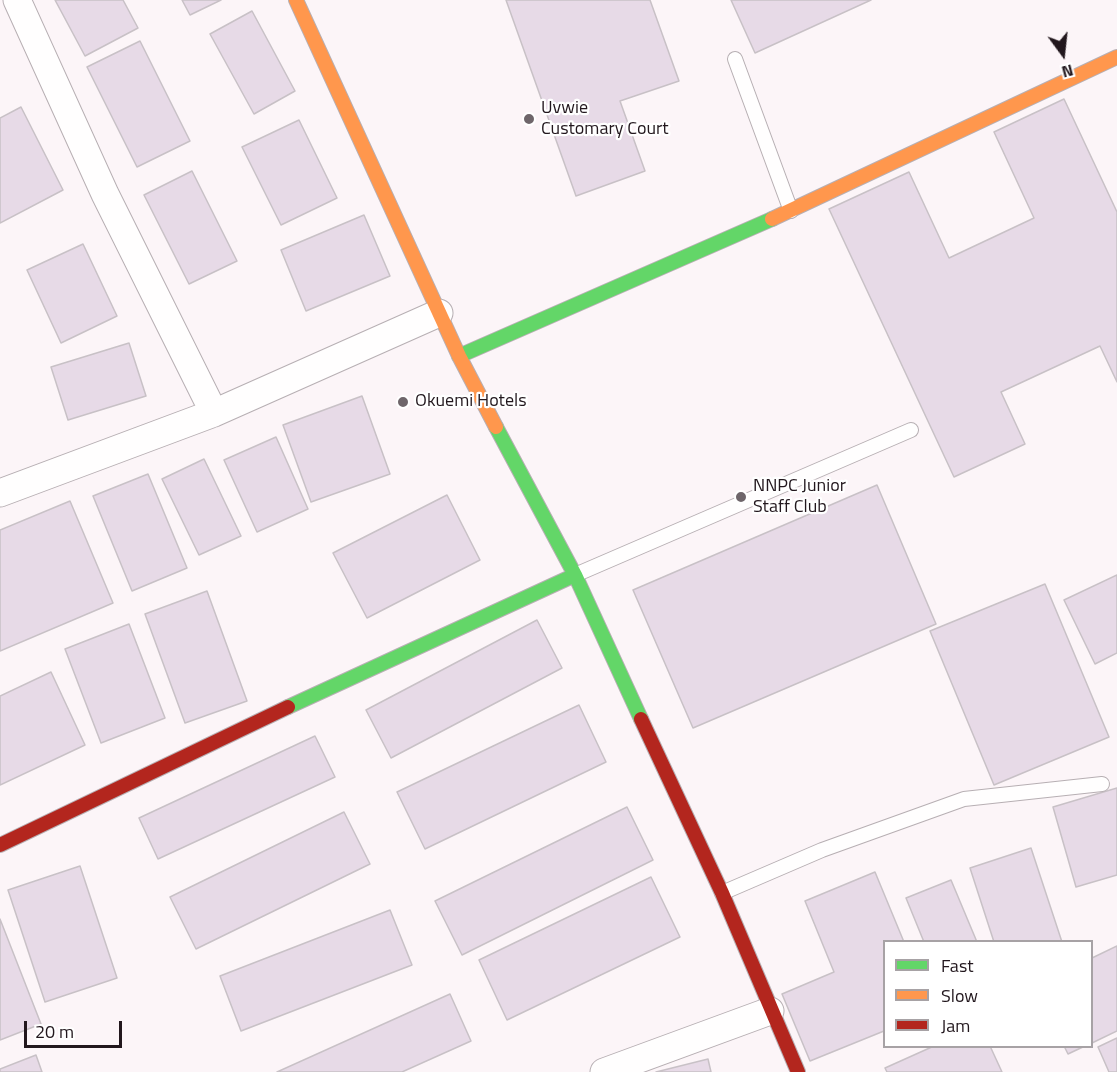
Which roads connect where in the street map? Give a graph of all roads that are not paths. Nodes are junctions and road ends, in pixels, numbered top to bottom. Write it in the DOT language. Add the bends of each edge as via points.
graph roads {
  1 [pos="17,0"];
  2 [pos="296,0"];
  3 [pos="1117,57"];
  4 [pos="735,59"];
  5 [pos="791,211"];
  6 [pos="439,313"];
  7 [pos="459,356"];
  8 [pos="213,413"];
  9 [pos="911,430"];
  10 [pos="0,493"];
  11 [pos="575,575"];
  12 [pos="1102,784"];
  13 [pos="0,845"];
  14 [pos="722,893"];
  15 [pos="770,1011"];
  16 [pos="604,1072"];
  17 [pos="798,1072"];
  1 -- 8 [label="street" via="105,194"];
  2 -- 6 [label="street"];
  3 -- 5 [label="street"];
  4 -- 5 [label="lane"];
  5 -- 7 [label="street"];
  6 -- 7 [label="street"];
  6 -- 8 [label="street"];
  7 -- 11 [label="street"];
  8 -- 10 [label="street"];
  9 -- 11 [label="lane"];
  11 -- 13 [label="street"];
  11 -- 14 [label="street"];
  12 -- 14 [label="lane" via="964,799 822,850"];
  14 -- 15 [label="street"];
  15 -- 16 [label="street"];
  15 -- 17 [label="street"];
}
